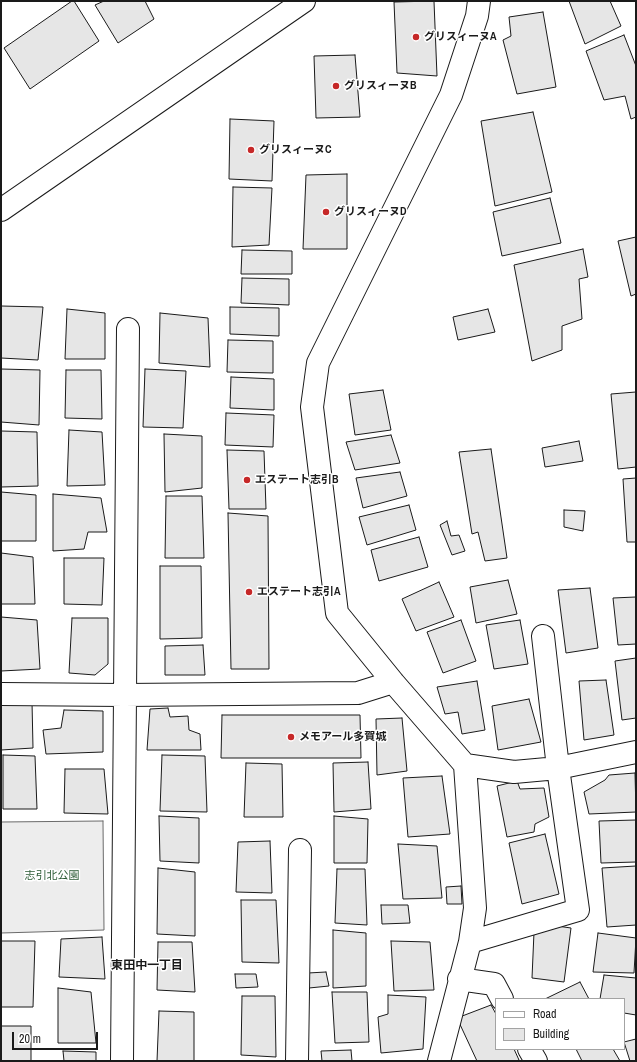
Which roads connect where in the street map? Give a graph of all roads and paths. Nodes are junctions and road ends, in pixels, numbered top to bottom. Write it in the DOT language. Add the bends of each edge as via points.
graph roads {
  1 [pos="304,1"];
  2 [pos="478,1"];
  3 [pos="1,210"];
  4 [pos="128,329"];
  5 [pos="543,636"];
  6 [pos="394,682"];
  7 [pos="1,694"];
  8 [pos="124,696"];
  9 [pos="636,752"];
  10 [pos="465,764"];
  11 [pos="558,768"];
  12 [pos="300,850"];
  13 [pos="470,942"];
  14 [pos="459,979"];
  15 [pos="501,998"];
  16 [pos="530,1050"];
  17 [pos="122,1061"];
  18 [pos="297,1061"];
  19 [pos="439,1061"];
  20 [pos="536,1061"];
  1 -- 3 [label="street"];
  2 -- 6 [label="street" via="477,16 451,95 318,363 312,407 337,613"];
  4 -- 8 [label="street"];
  5 -- 11 [label="street"];
  6 -- 8 [label="street" via="358,693"];
  6 -- 10 [label="street"];
  7 -- 8 [label="street"];
  8 -- 17 [label="street"];
  9 -- 11 [label="street"];
  10 -- 11 [label="street" via="514,772"];
  10 -- 13 [label="street" via="475,908"];
  11 -- 13 [label="street" via="578,910"];
  12 -- 18 [label="street"];
  13 -- 14 [label="street"];
  14 -- 15 [label="street" via="494,984"];
  14 -- 19 [label="street"];
  16 -- 20 [label="street"];
}
